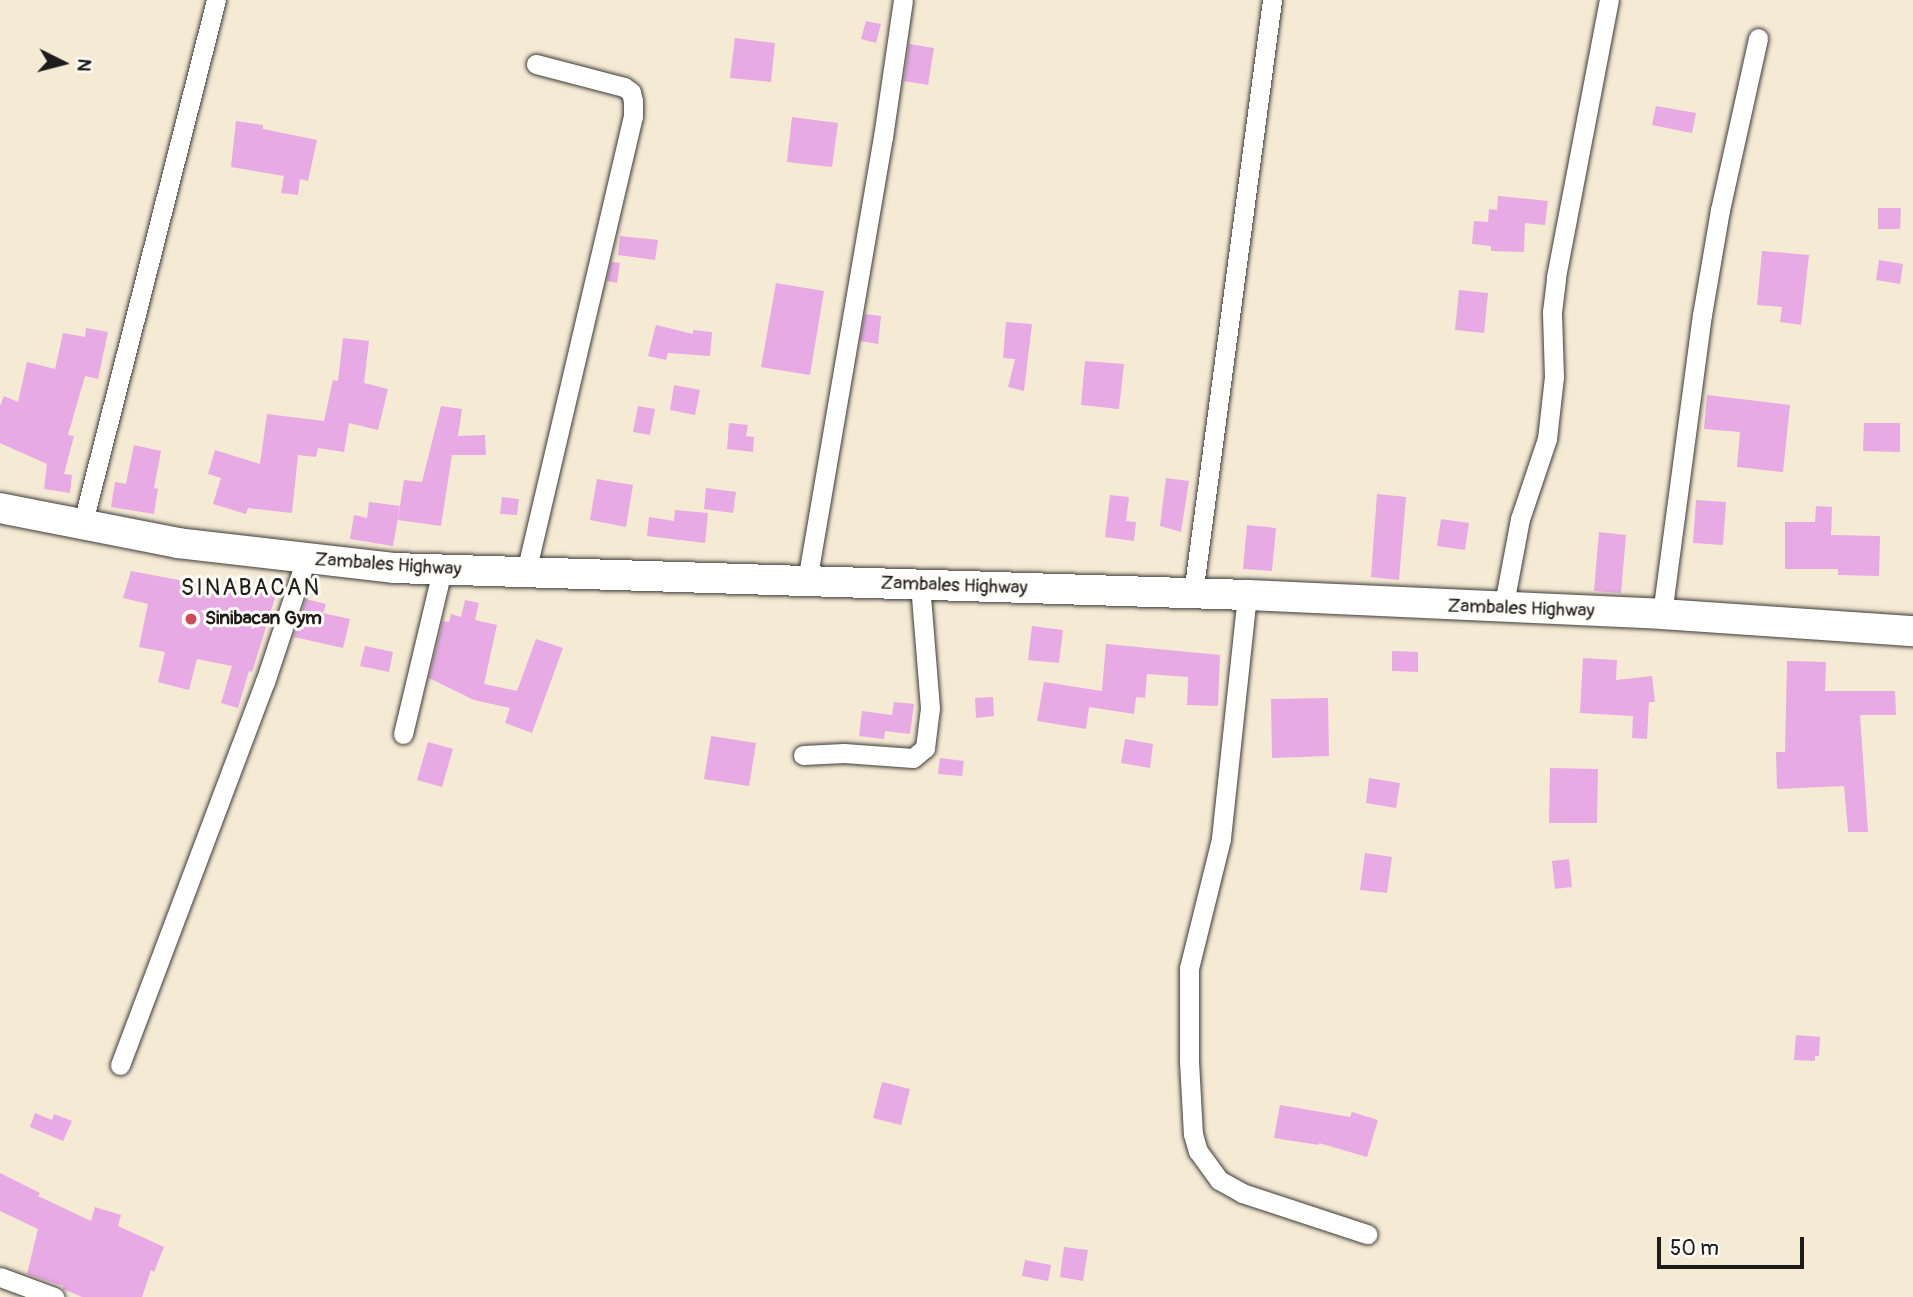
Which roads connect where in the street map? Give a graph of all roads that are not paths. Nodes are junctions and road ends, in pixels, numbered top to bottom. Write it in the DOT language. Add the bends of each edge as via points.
graph roads {
  1 [pos="216,0"];
  2 [pos="902,0"];
  3 [pos="1272,0"];
  4 [pos="1609,0"];
  5 [pos="1758,38"];
  6 [pos="536,64"];
  7 [pos="0,508"];
  8 [pos="82,526"];
  9 [pos="306,559"];
  10 [pos="442,570"];
  11 [pos="526,572"];
  12 [pos="807,581"];
  13 [pos="920,585"];
  14 [pos="1193,593"];
  15 [pos="1247,595"];
  16 [pos="1503,608"];
  17 [pos="1662,614"];
  18 [pos="1913,631"];
  19 [pos="403,734"];
  20 [pos="803,755"];
  21 [pos="120,1065"];
  22 [pos="1367,1234"];
  23 [pos="0,1277"];
  24 [pos="54,1297"];
  1 -- 8 [label="street"];
  2 -- 12 [label="street"];
  3 -- 14 [label="street"];
  4 -- 16 [label="street" via="1556,277 1554,377 1547,439 1520,519"];
  5 -- 17 [label="street" via="1702,315"];
  6 -- 11 [label="street" via="624,87 633,101"];
  7 -- 8 [label="main road, Zambales Highway"];
  8 -- 9 [label="main road, Zambales Highway"];
  9 -- 10 [label="main road, Zambales Highway"];
  9 -- 21 [label="street" via="265,682"];
  10 -- 11 [label="main road, Zambales Highway"];
  10 -- 19 [label="street"];
  11 -- 12 [label="main road, Zambales Highway"];
  12 -- 13 [label="main road, Zambales Highway"];
  13 -- 14 [label="main road, Zambales Highway"];
  13 -- 20 [label="street" via="930,708 925,748 913,758"];
  14 -- 15 [label="main road, Zambales Highway"];
  15 -- 16 [label="main road, Zambales Highway"];
  15 -- 22 [label="street" via="1221,839 1189,968 1193,1134 1198,1151 1219,1180 1242,1193"];
  16 -- 17 [label="main road, Zambales Highway"];
  17 -- 18 [label="main road, Zambales Highway"];
  23 -- 24 [label="street"];
}
